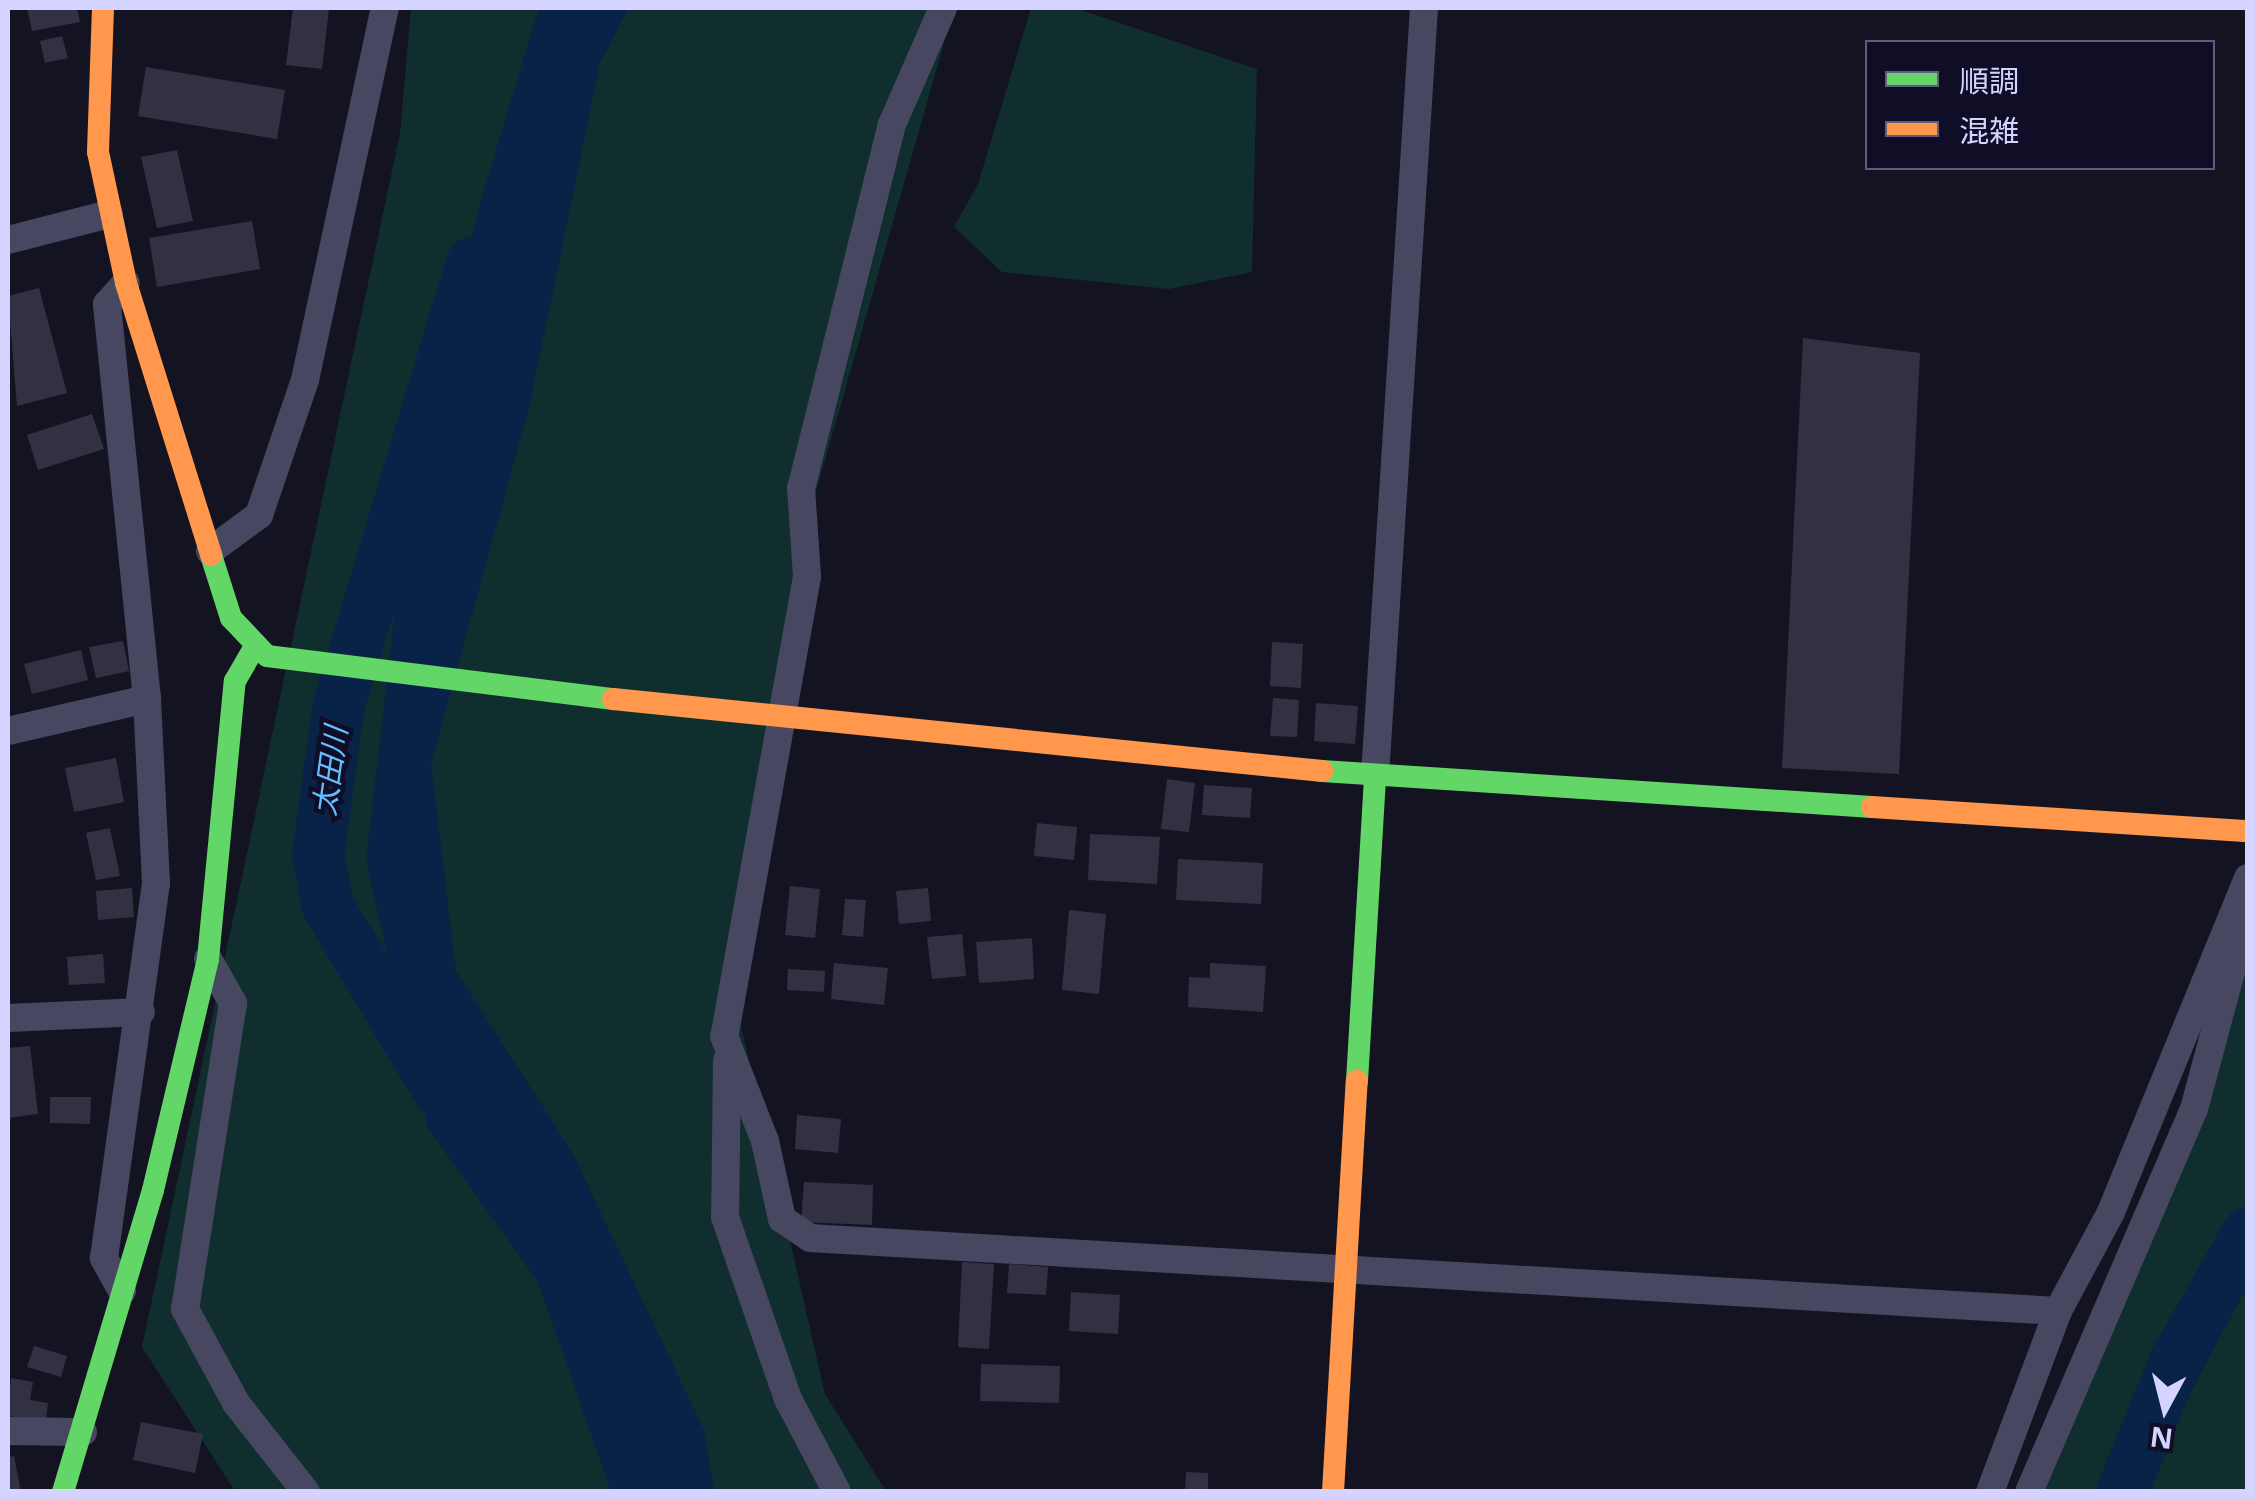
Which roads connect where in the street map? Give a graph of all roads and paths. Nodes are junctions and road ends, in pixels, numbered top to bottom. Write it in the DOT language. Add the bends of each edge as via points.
graph roads {
  1 [pos="103,8"];
  2 [pos="385,8"];
  3 [pos="943,8"];
  4 [pos="1424,8"];
  5 [pos="109,214"];
  6 [pos="8,240"];
  7 [pos="126,282"];
  8 [pos="210,551"];
  9 [pos="260,652"];
  10 [pos="147,698"];
  11 [pos="779,716"];
  12 [pos="8,731"];
  13 [pos="1375,776"];
  14 [pos="2248,831"];
  15 [pos="2248,878"];
  16 [pos="2248,910"];
  17 [pos="208,958"];
  18 [pos="141,1012"];
  19 [pos="8,1018"];
  20 [pos="728,1050"];
  21 [pos="1346,1272"];
  22 [pos="122,1291"];
  23 [pos="2058,1310"];
  24 [pos="8,1431"];
  25 [pos="82,1432"];
  26 [pos="63,1492"];
  27 [pos="306,1492"];
  28 [pos="838,1492"];
  29 [pos="1333,1492"];
  30 [pos="1990,1492"];
  31 [pos="2030,1492"];
  1 -- 5 [label="street" via="97,136"];
  2 -- 8 [label="street" via="305,380 260,515"];
  3 -- 11 [label="street" via="892,124 801,488 807,577"];
  4 -- 13 [label="street"];
  5 -- 6 [label="street"];
  5 -- 7 [label="street"];
  7 -- 8 [label="street"];
  7 -- 10 [label="street" via="108,304"];
  8 -- 9 [label="street" via="232,618"];
  9 -- 11 [label="street"];
  9 -- 17 [label="street" via="235,680"];
  10 -- 12 [label="street"];
  10 -- 18 [label="street" via="156,884"];
  11 -- 13 [label="street"];
  11 -- 20 [label="street"];
  13 -- 14 [label="street"];
  13 -- 21 [label="street"];
  15 -- 23 [label="street" via="2110,1212"];
  16 -- 31 [label="street" via="2194,1109"];
  17 -- 22 [label="street"];
  17 -- 27 [label="street" via="233,1003 185,1309 236,1403"];
  18 -- 19 [label="street"];
  18 -- 22 [label="street" via="104,1258"];
  20 -- 21 [label="street" via="765,1141 782,1219 810,1238"];
  20 -- 28 [label="street" via="725,1217 788,1400"];
  21 -- 23 [label="street"];
  21 -- 29 [label="street"];
  22 -- 25 [label="street"];
  23 -- 30 [label="street"];
  24 -- 25 [label="street"];
  25 -- 26 [label="street"];
}
